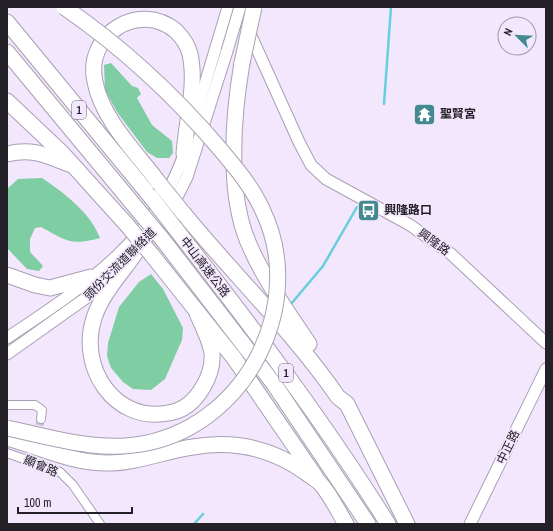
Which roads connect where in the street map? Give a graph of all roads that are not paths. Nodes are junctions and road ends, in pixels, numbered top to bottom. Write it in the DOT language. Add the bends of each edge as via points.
graph roads {
  1 [pos="64,7"];
  2 [pos="228,7"];
  3 [pos="239,7"];
  4 [pos="254,7"];
  5 [pos="7,22"];
  6 [pos="7,52"];
  7 [pos="7,101"];
  8 [pos="7,154"];
  9 [pos="184,154"];
  10 [pos="70,164"];
  11 [pos="136,252"];
  12 [pos="7,275"];
  13 [pos="91,277"];
  14 [pos="197,313"];
  15 [pos="7,338"];
  16 [pos="546,343"];
  17 [pos="7,354"];
  18 [pos="546,369"];
  19 [pos="346,404"];
  20 [pos="7,405"];
  21 [pos="41,419"];
  22 [pos="7,428"];
  23 [pos="7,438"];
  24 [pos="7,452"];
  25 [pos="320,483"];
  26 [pos="100,524"];
  27 [pos="346,524"];
  28 [pos="368,524"];
  29 [pos="388,524"];
  30 [pos="407,524"];
  31 [pos="470,524"];
  1 -- 22 [label="highway, bridge" via="86,22 167,92 202,128 237,170 256,196 274,242 278,277 277,298 269,332 241,385 215,410 184,430 146,444 111,447 80,445"];
  2 -- 9 [label="main road, 頭份交流道聯絡道"];
  3 -- 11 [label="main road, 頭份交流道聯絡道, bridge" via="196,151 180,191 171,209"];
  3 -- 16 [label="main road, 興隆路" via="311,165 326,179 410,225 451,254"];
  4 -- 19 [label="highway, bridge" via="238,88 234,150 240,216 247,240 262,270"];
  5 -- 29 [label="highway, 中山高速公路 / 1, bridge" via="254,328 331,436"];
  6 -- 28 [label="highway, 中山高速公路 / 1, bridge" via="138,210 274,384"];
  7 -- 10 [label="highway" via="40,131"];
  8 -- 10 [label="highway" via="35,151"];
  9 -- 13 [label="main road, 頭份交流道聯絡道" via="178,170 152,216 114,261"];
  9 -- 19 [label="highway, bridge" via="192,86 190,53 180,35 159,17 144,14 126,18 111,26 99,45 93,70 103,106 110,120 184,214 302,347 338,397"];
  10 -- 14 [label="highway, bridge" via="127,225"];
  11 -- 14 [label="highway" via="107,291 94,319 92,330 92,359 99,378 111,396 124,407 152,415 174,412 190,405 199,394 212,366 212,353"];
  11 -- 17 [label="main road, 頭份交流道聯絡道" via="93,293"];
  12 -- 13 [label="highway" via="50,288"];
  13 -- 15 [label="main road, 頭份交流道聯絡道" via="78,291"];
  14 -- 25 [label="highway" via="234,358"];
  18 -- 31 [label="main road, 中正路"];
  19 -- 30 [label="highway"];
  20 -- 21 [label="street" via="34,405 42,410"];
  23 -- 25 [label="highway" via="63,457 106,463 141,460 192,447 240,445 275,455"];
  24 -- 26 [label="street, 顯會路" via="60,472 73,485"];
  25 -- 27 [label="highway"];
}
